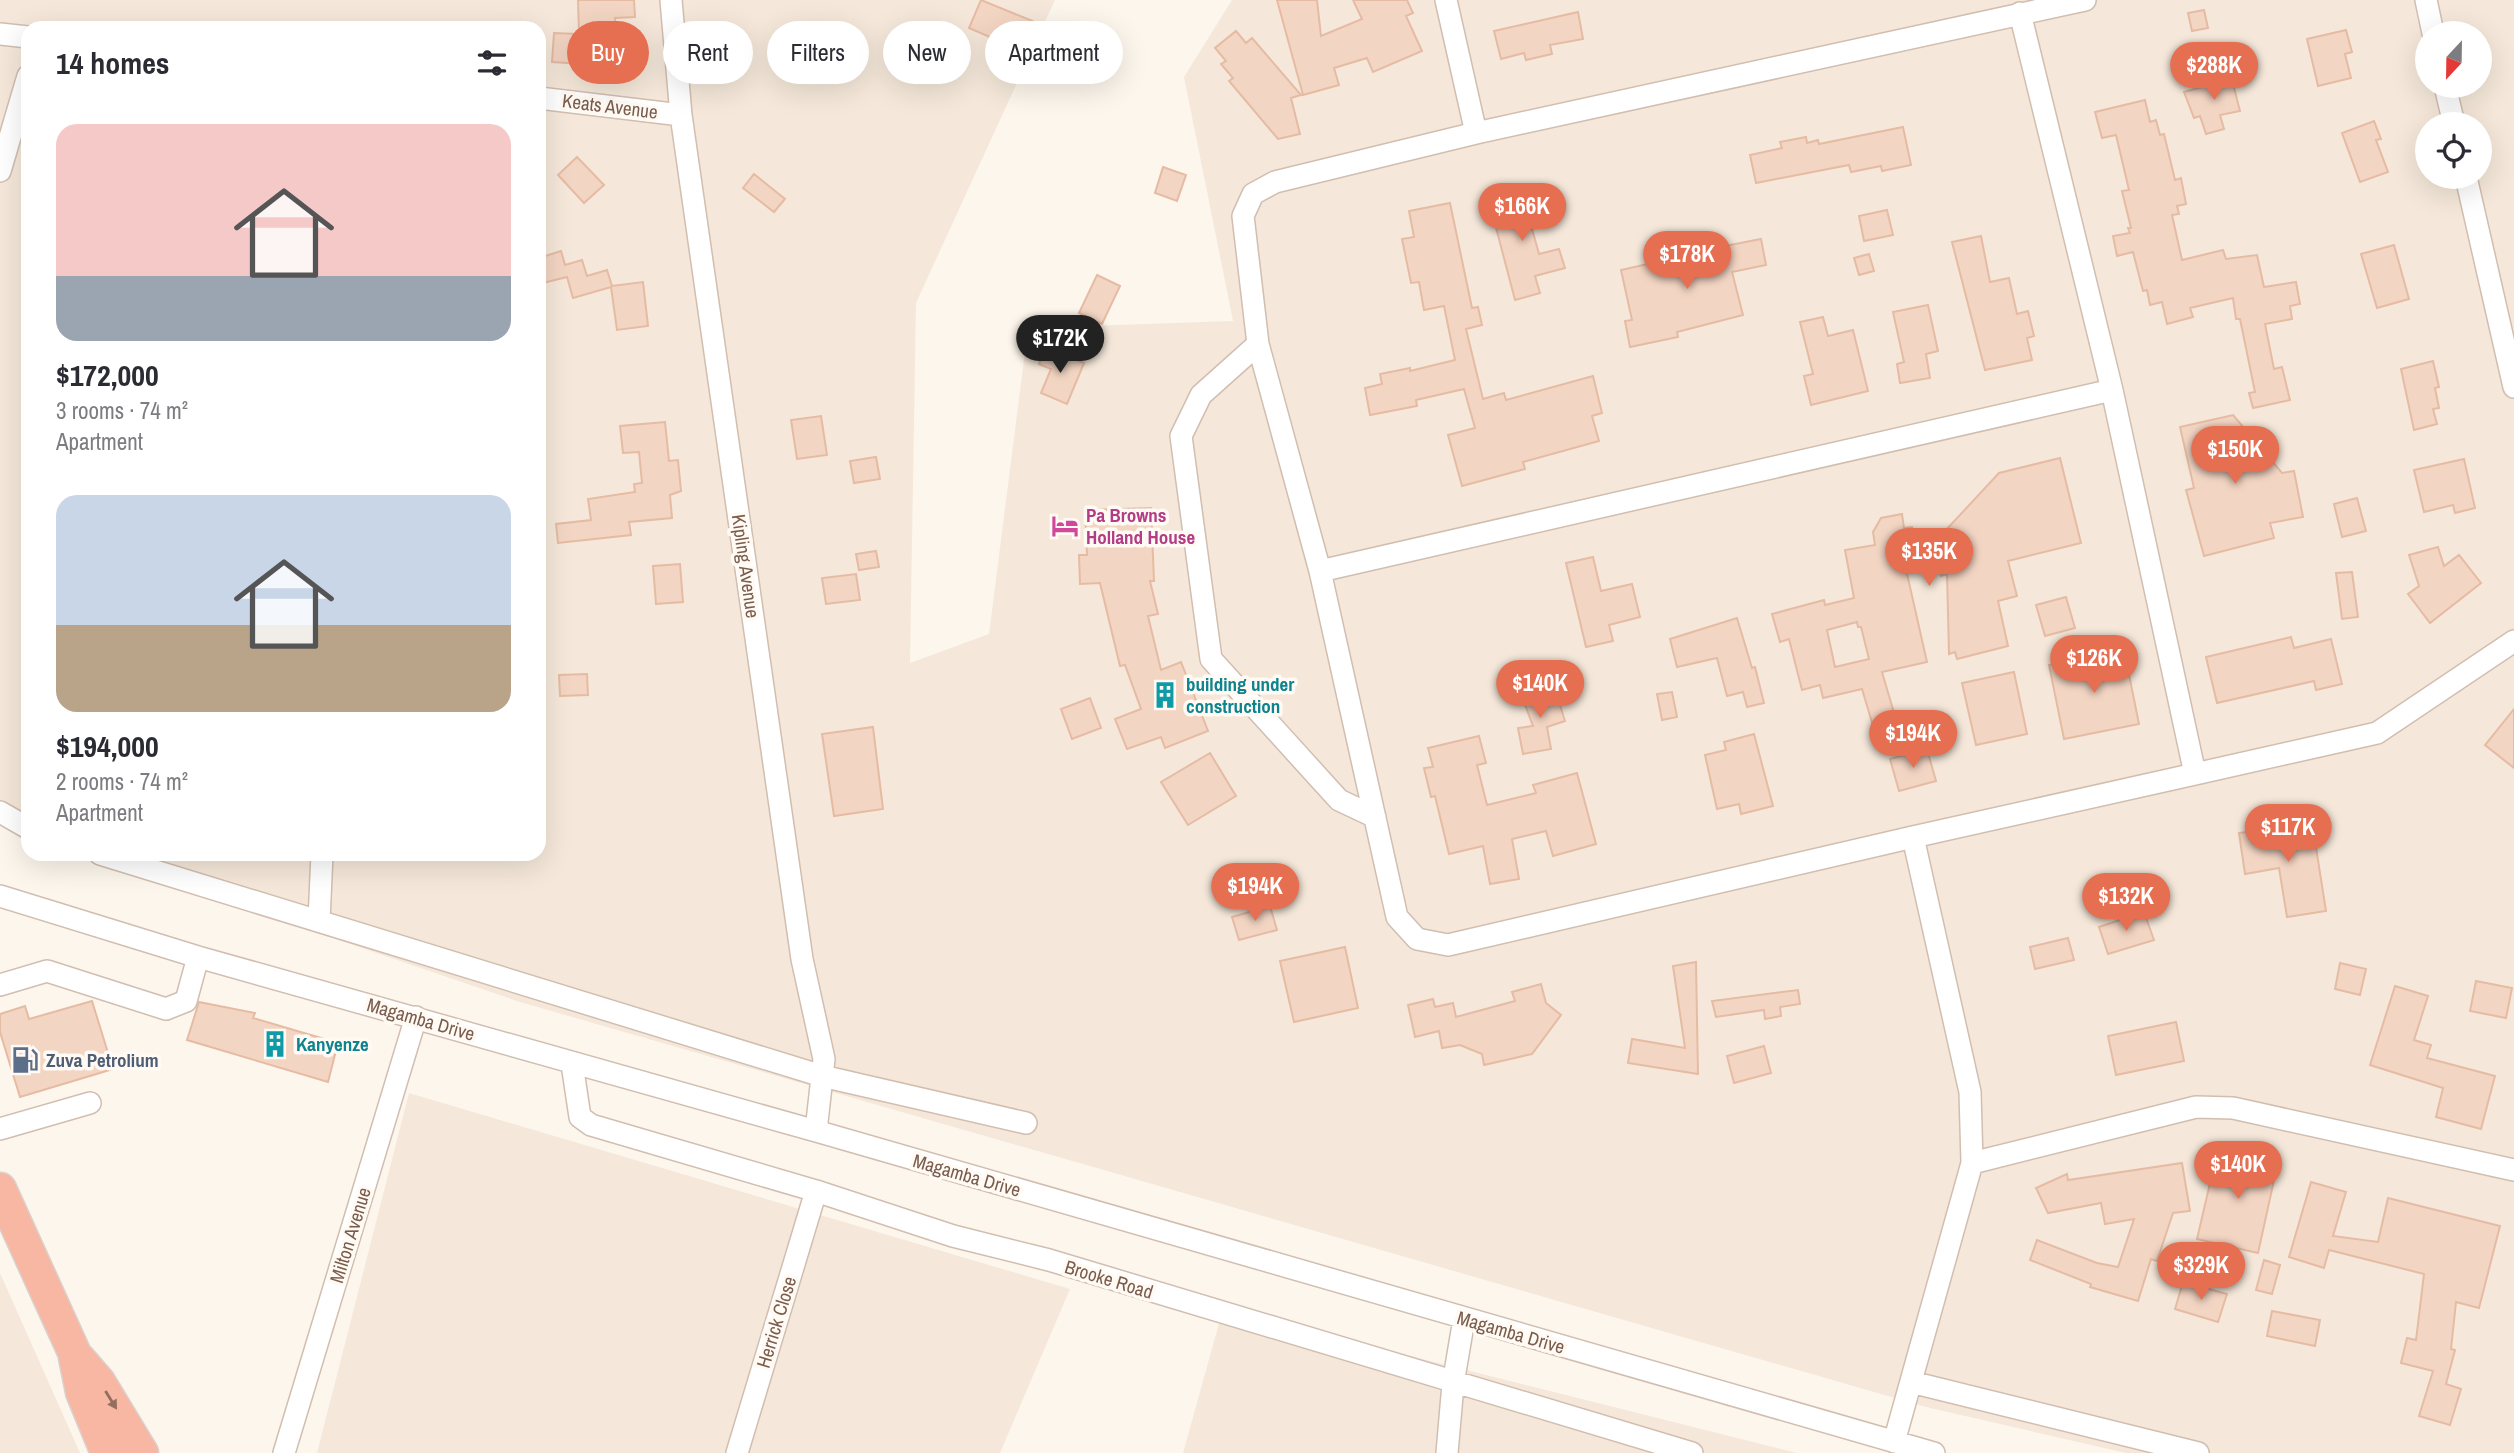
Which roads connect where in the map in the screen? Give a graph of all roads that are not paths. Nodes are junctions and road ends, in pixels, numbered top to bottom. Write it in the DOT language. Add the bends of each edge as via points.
graph roads {
  1 [pos="671,0"];
  2 [pos="1446,0"];
  3 [pos="2085,0"];
  4 [pos="2426,0"];
  5 [pos="2020,13"];
  6 [pos="2430,21"];
  7 [pos="0,34"];
  8 [pos="21,36"];
  9 [pos="546,99"];
  10 [pos="21,100"];
  11 [pos="681,115"];
  12 [pos="1476,134"];
  13 [pos="0,171"];
  14 [pos="2469,189"];
  15 [pos="1258,344"];
  16 [pos="2514,387"];
  17 [pos="2112,390"];
  18 [pos="1320,571"];
  19 [pos="2514,641"];
  20 [pos="2194,774"];
  21 [pos="0,812"];
  22 [pos="1375,817"];
  23 [pos="21,824"];
  24 [pos="1913,837"];
  25 [pos="123,861"];
  26 [pos="322,861"];
  27 [pos="0,895"];
  28 [pos="319,921"];
  29 [pos="198,957"];
  30 [pos="0,985"];
  31 [pos="416,1017"];
  32 [pos="572,1064"];
  33 [pos="822,1076"];
  34 [pos="90,1103"];
  35 [pos="2,1121"];
  36 [pos="1026,1123"];
  37 [pos="816,1131"];
  38 [pos="1972,1163"];
  39 [pos="2514,1170"];
  40 [pos="0,1189"];
  41 [pos="816,1191"];
  42 [pos="1464,1319"];
  43 [pos="74,1352"];
  44 [pos="1911,1382"];
  45 [pos="1453,1384"];
  46 [pos="1894,1442"];
  47 [pos="107,1453"];
  48 [pos="142,1453"];
  49 [pos="284,1453"];
  50 [pos="737,1453"];
  51 [pos="1447,1453"];
  52 [pos="1692,1453"];
  53 [pos="1934,1453"];
  54 [pos="2199,1453"];
  1 -- 11 [label="street, Kipling Avenue"];
  2 -- 12 [label="street"];
  3 -- 5 [label="street"];
  4 -- 6 [label="street"];
  5 -- 12 [label="street"];
  5 -- 17 [label="street"];
  7 -- 8 [label="street"];
  9 -- 11 [label="street, Keats Avenue"];
  10 -- 13 [label="street"];
  11 -- 33 [label="street, Kipling Avenue" via="800,945 824,1059"];
  12 -- 15 [label="street" via="1275,182 1253,194 1243,216"];
  14 -- 16 [label="street"];
  15 -- 18 [label="street"];
  15 -- 22 [label="street" via="1201,395 1181,436 1211,659 1339,800"];
  17 -- 18 [label="street"];
  17 -- 20 [label="street"];
  18 -- 22 [label="street"];
  19 -- 20 [label="street" via="2377,733"];
  20 -- 24 [label="street"];
  21 -- 23 [label="street"];
  22 -- 24 [label="street" via="1397,917 1417,939 1448,945"];
  24 -- 38 [label="street" via="1970,1092"];
  25 -- 28 [label="street"];
  26 -- 28 [label="street"];
  27 -- 29 [label="street, Magamba Drive"];
  28 -- 33 [label="street"];
  29 -- 30 [label="street" via="186,1000 166,1009 47,971"];
  29 -- 31 [label="street, Magamba Drive"];
  31 -- 32 [label="street, Magamba Drive"];
  31 -- 49 [label="street, Milton Avenue"];
  32 -- 37 [label="street, Magamba Drive"];
  32 -- 41 [label="street, Brooke Road" via="580,1117 591,1125"];
  33 -- 36 [label="street"];
  33 -- 37 [label="street, Kipling Avenue"];
  34 -- 35 [label="street"];
  37 -- 42 [label="street, Magamba Drive"];
  38 -- 39 [label="street" via="2196,1107 2233,1108"];
  38 -- 44 [label="street"];
  40 -- 43 [label="highway"];
  41 -- 45 [label="street, Brooke Road"];
  41 -- 50 [label="street, Herrick Close"];
  42 -- 45 [label="street"];
  42 -- 46 [label="street, Magamba Drive"];
  43 -- 47 [label="highway" via="82,1392"];
  43 -- 48 [label="highway, one-way" via="99,1382"];
  44 -- 46 [label="street"];
  44 -- 54 [label="street"];
  45 -- 51 [label="street"];
  45 -- 52 [label="street, Brooke Road"];
  46 -- 53 [label="street, Magamba Drive"];
}
